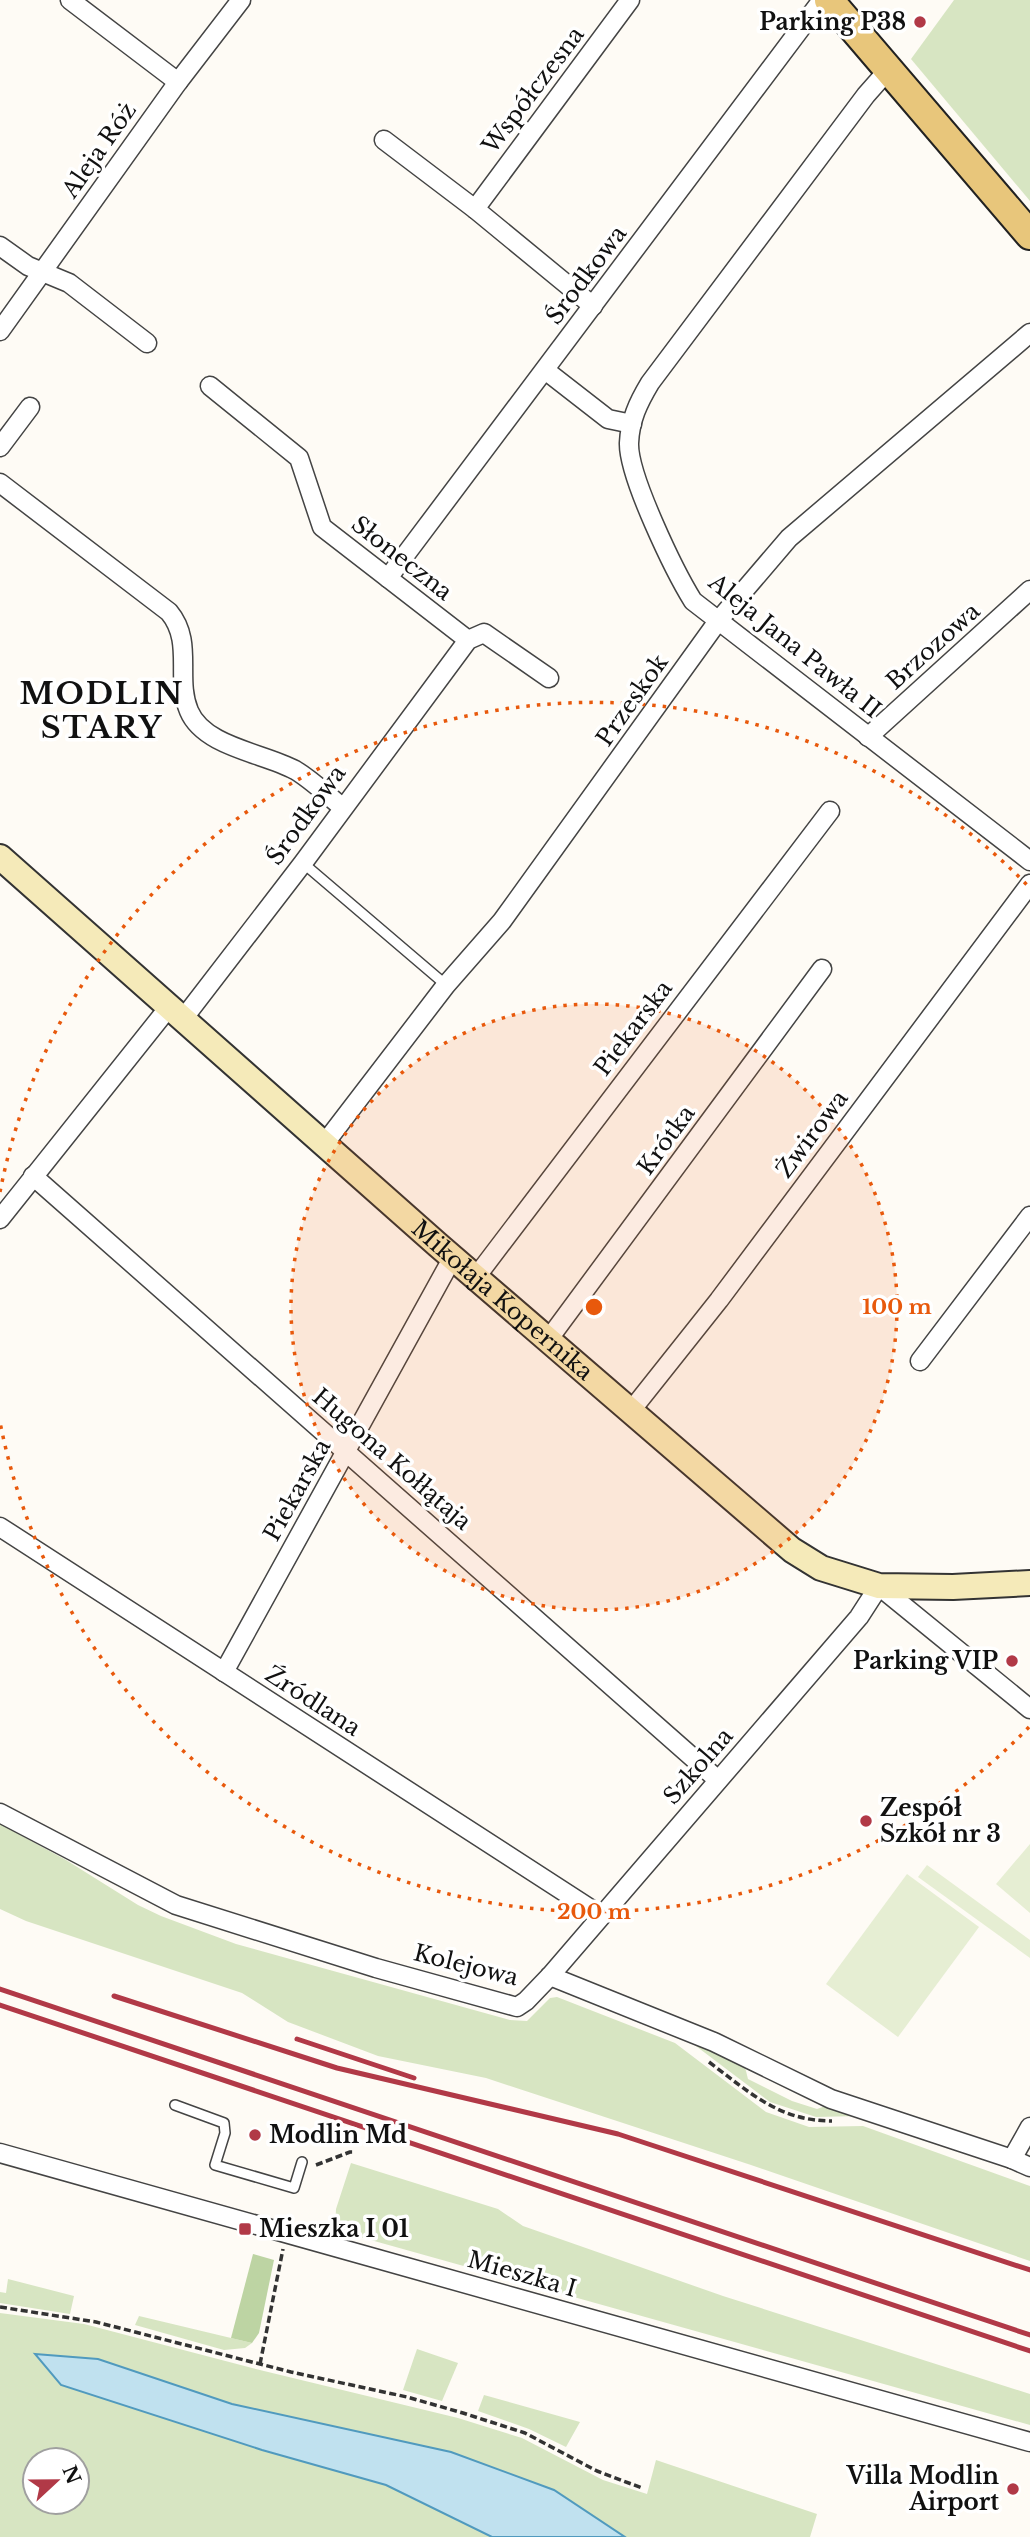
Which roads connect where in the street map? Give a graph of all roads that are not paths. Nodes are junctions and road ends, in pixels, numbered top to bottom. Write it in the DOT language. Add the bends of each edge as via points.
graph roads {
  1 [pos="70,0"];
  2 [pos="241,0"];
  3 [pos="630,0"];
  4 [pos="822,0"];
  5 [pos="829,0"];
  6 [pos="889,69"];
  7 [pos="178,82"];
  8 [pos="384,140"];
  9 [pos="475,209"];
  10 [pos="1030,235"];
  11 [pos="0,246"];
  12 [pos="43,272"];
  13 [pos="593,306"];
  14 [pos="0,331"];
  15 [pos="1030,333"];
  16 [pos="147,342"];
  17 [pos="545,370"];
  18 [pos="210,386"];
  19 [pos="30,407"];
  20 [pos="632,424"];
  21 [pos="0,447"];
  22 [pos="0,482"];
  23 [pos="388,578"];
  24 [pos="1030,590"];
  25 [pos="718,621"];
  26 [pos="468,640"];
  27 [pos="549,678"];
  28 [pos="869,737"];
  29 [pos="342,807"];
  30 [pos="830,811"];
  31 [pos="0,857"];
  32 [pos="1030,861"];
  33 [pos="303,863"];
  34 [pos="1030,884"];
  35 [pos="822,970"];
  36 [pos="446,985"];
  37 [pos="176,1013"];
  38 [pos="325,1143"];
  39 [pos="33,1176"];
  40 [pos="1030,1216"];
  41 [pos="0,1219"];
  42 [pos="453,1257"];
  43 [pos="476,1277"];
  44 [pos="548,1340"];
  45 [pos="920,1362"];
  46 [pos="630,1412"];
  47 [pos="346,1452"];
  48 [pos="0,1527"];
  49 [pos="1030,1583"];
  50 [pos="879,1586"];
  51 [pos="223,1672"];
  52 [pos="1030,1709"];
  53 [pos="719,1780"];
  54 [pos="0,1813"];
  55 [pos="600,1916"];
  56 [pos="550,1976"];
  57 [pos="175,2105"];
  58 [pos="1030,2127"];
  59 [pos="0,2153"];
  60 [pos="1012,2159"];
  61 [pos="302,2162"];
  62 [pos="1030,2167"];
  63 [pos="1030,2442"];
  1 -- 7 [label="street"];
  2 -- 7 [label="street, Aleja Róż"];
  3 -- 9 [label="street, Współczesna"];
  4 -- 13 [label="street, Środkowa"];
  5 -- 6 [label="main road"];
  6 -- 10 [label="main road"];
  6 -- 20 [label="street, Aleja Jana Pawła II" via="650,383 634,410"];
  7 -- 12 [label="street, Aleja Róż"];
  8 -- 9 [label="street"];
  9 -- 13 [label="street"];
  11 -- 12 [label="street"];
  12 -- 14 [label="street, Aleja Róż"];
  12 -- 16 [label="street" via="69,283"];
  13 -- 17 [label="street, Środkowa"];
  15 -- 25 [label="street, Przeskok" via="789,538"];
  17 -- 20 [label="street" via="608,419"];
  17 -- 23 [label="street, Środkowa"];
  18 -- 23 [label="street, Słoneczna" via="299,458 322,527"];
  19 -- 21 [label="street"];
  20 -- 25 [label="street, Aleja Jana Pawła II" via="629,445 637,479 676,573 693,601"];
  22 -- 29 [label="street" via="158,603 178,624 185,694 199,726 213,737 296,771"];
  23 -- 26 [label="street, Słoneczna"];
  24 -- 28 [label="street, Brzozowa"];
  25 -- 28 [label="street, Aleja Jana Pawła II"];
  25 -- 36 [label="street, Przeskok" via="502,920"];
  26 -- 27 [label="street" via="484,633"];
  26 -- 29 [label="street, Środkowa"];
  28 -- 32 [label="street, Aleja Jana Pawła II"];
  29 -- 33 [label="street, Środkowa"];
  30 -- 43 [label="street, Piekarska"];
  31 -- 37 [label="street, Mikołaja Kopernika"];
  33 -- 36 [label="lane"];
  33 -- 37 [label="street, Środkowa"];
  34 -- 46 [label="street, Żwirowa"];
  35 -- 44 [label="street, Krótka"];
  36 -- 38 [label="street, Przeskok"];
  37 -- 38 [label="street, Mikołaja Kopernika"];
  37 -- 39 [label="street, Środkowa"];
  38 -- 42 [label="street, Mikołaja Kopernika"];
  39 -- 41 [label="street, Środkowa"];
  39 -- 47 [label="street, Hugona Kołłątaja"];
  40 -- 45 [label="street"];
  42 -- 43 [label="street, Mikołaja Kopernika"];
  42 -- 47 [label="street, Piekarska"];
  43 -- 44 [label="street, Mikołaja Kopernika"];
  44 -- 46 [label="street, Mikołaja Kopernika"];
  46 -- 50 [label="street, Mikołaja Kopernika" via="792,1550 821,1568"];
  47 -- 51 [label="street, Piekarska"];
  47 -- 53 [label="street, Hugona Kołłątaja"];
  48 -- 51 [label="street, Źródlana"];
  49 -- 50 [label="street"];
  50 -- 52 [label="street, Mikołaja Kopernika"];
  50 -- 53 [label="street, Szkolna" via="859,1617"];
  51 -- 55 [label="street, Źródlana"];
  53 -- 55 [label="street, Szkolna"];
  54 -- 56 [label="street, Kolejowa" via="176,1905 376,1968 517,2007"];
  55 -- 56 [label="street, Szkolna"];
  56 -- 60 [label="street, Kolejowa" via="714,2042 831,2099"];
  57 -- 61 [label="lane" via="224,2123 215,2165 294,2189"];
  58 -- 60 [label="street"];
  59 -- 63 [label="street, Mieszka I"];
  60 -- 62 [label="street, Kolejowa"];
}
